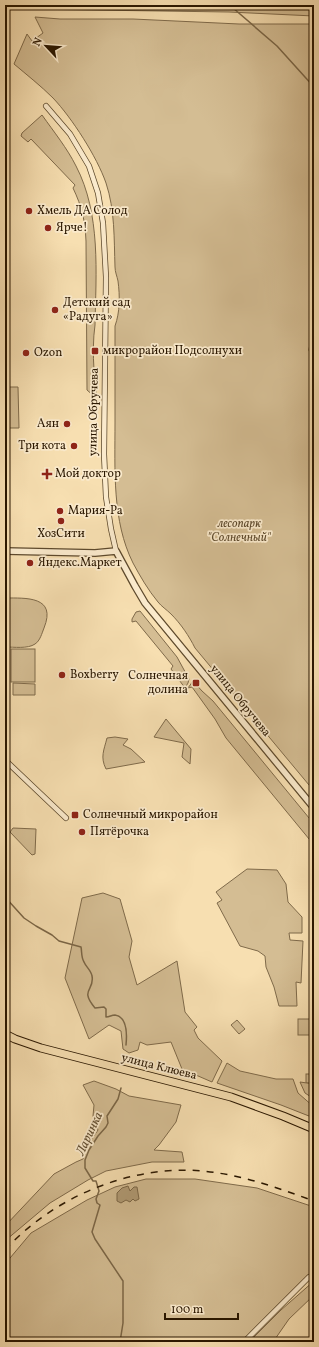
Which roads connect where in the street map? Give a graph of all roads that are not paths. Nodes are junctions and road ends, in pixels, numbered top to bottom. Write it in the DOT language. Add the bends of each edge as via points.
graph roads {
  1 [pos="46,106"];
  2 [pos="5,551"];
  3 [pos="116,551"];
  4 [pos="5,760"];
  5 [pos="314,808"];
  6 [pos="66,818"];
  7 [pos="5,1034"];
  8 [pos="312,1127"];
  9 [pos="314,1275"];
  10 [pos="244,1342"];
  1 -- 3 [label="street, улица Обручева" via="70,134 89,166 98,193 103,223 106,284 104,454 106,490"];
  2 -- 3 [label="street"];
  3 -- 5 [label="street, улица Обручева" via="146,603"];
  4 -- 6 [label="street"];
  7 -- 8 [label="main road, улица Клюева" via="56,1052 231,1097"];
  9 -- 10 [label="street" via="309,1277"];
}
